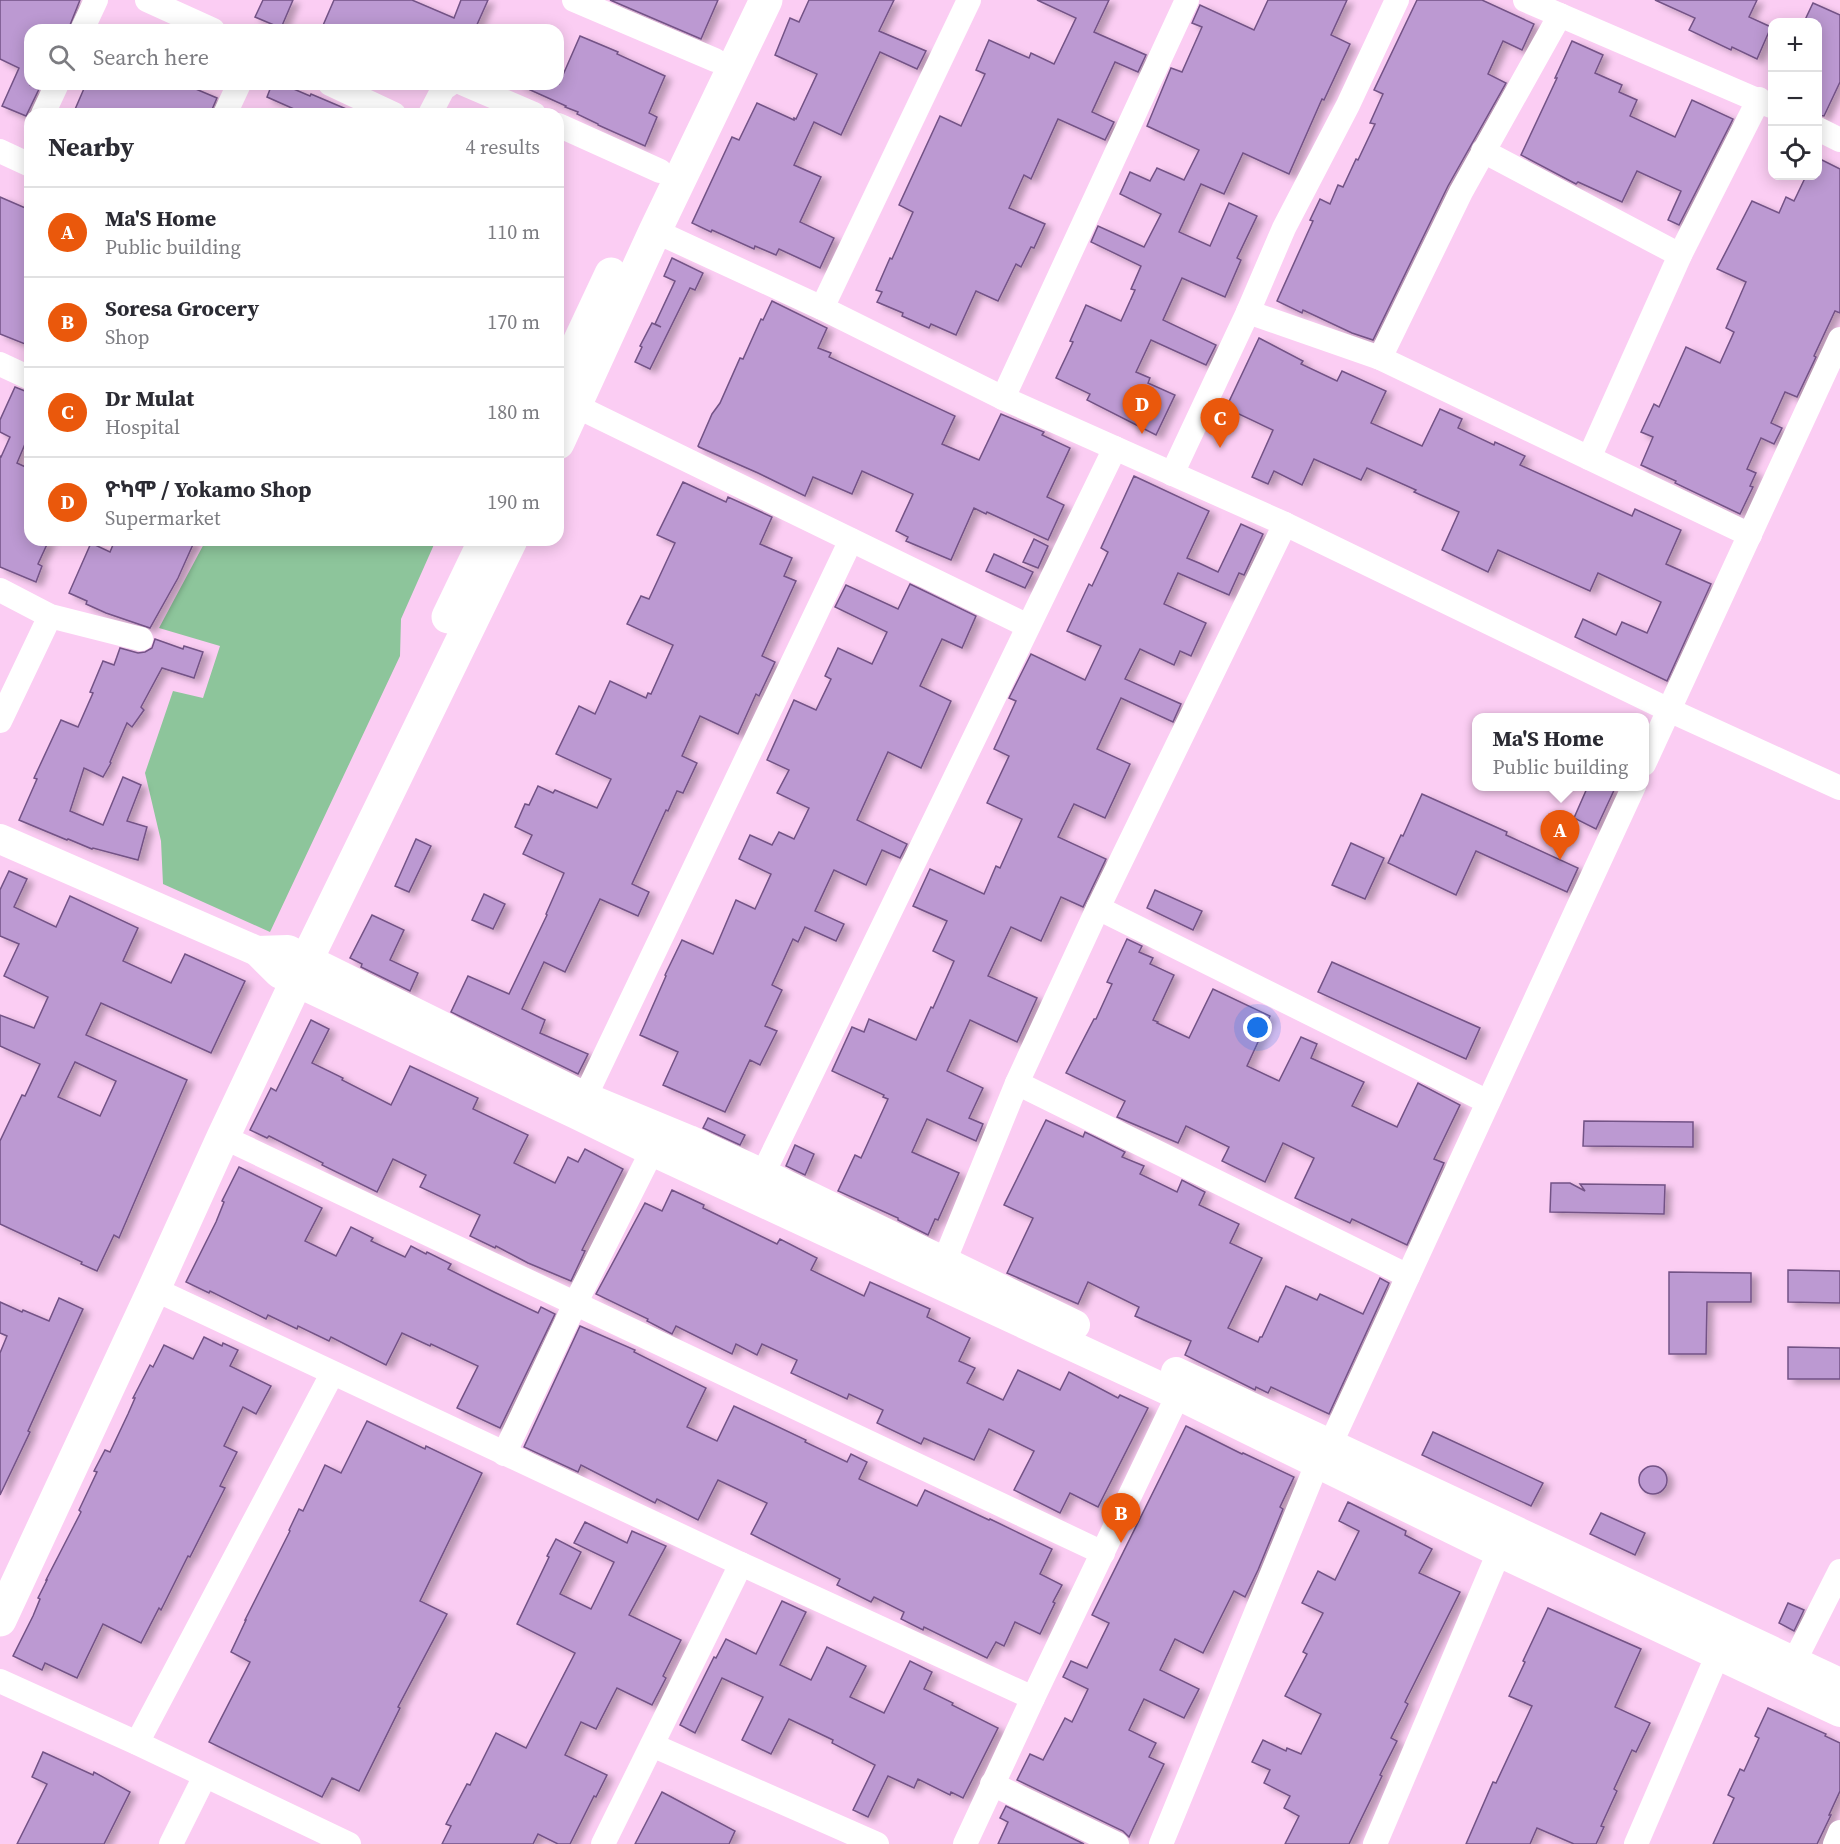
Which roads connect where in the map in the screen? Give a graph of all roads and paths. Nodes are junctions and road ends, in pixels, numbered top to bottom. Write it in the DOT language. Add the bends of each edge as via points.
graph roads {
  1 [pos="96,0"];
  2 [pos="574,0"];
  3 [pos="744,0"];
  4 [pos="766,0"];
  5 [pos="969,0"];
  6 [pos="1187,0"];
  7 [pos="1397,0"];
  8 [pos="1526,0"];
  9 [pos="150,1"];
  10 [pos="1560,15"];
  11 [pos="85,24"];
  12 [pos="200,24"];
  13 [pos="715,60"];
  14 [pos="54,90"];
  15 [pos="236,90"];
  16 [pos="343,90"];
  17 [pos="442,90"];
  18 [pos="478,90"];
  19 [pos="1766,103"];
  20 [pos="47,108"];
  21 [pos="228,108"];
  22 [pos="381,108"];
  23 [pos="432,108"];
  24 [pos="520,108"];
  25 [pos="564,128"];
  26 [pos="1822,131"];
  27 [pos="1840,141"];
  28 [pos="0,151"];
  29 [pos="1484,151"];
  30 [pos="24,156"];
  31 [pos="660,171"];
  32 [pos="656,231"];
  33 [pos="1680,255"];
  34 [pos="822,308"];
  35 [pos="1248,312"];
  36 [pos="1840,339"];
  37 [pos="1380,358"];
  38 [pos="0,364"];
  39 [pos="24,375"];
  40 [pos="564,395"];
  41 [pos="1003,398"];
  42 [pos="1115,448"];
  43 [pos="1589,459"];
  44 [pos="1172,474"];
  45 [pos="1285,524"];
  46 [pos="1750,535"];
  47 [pos="851,540"];
  48 [pos="482,546"];
  49 [pos="508,546"];
  50 [pos="0,590"];
  51 [pos="50,616"];
  52 [pos="1028,626"];
  53 [pos="141,639"];
  54 [pos="1669,710"];
  55 [pos="0,721"];
  56 [pos="1649,753"];
  57 [pos="1840,788"];
  58 [pos="1632,791"];
  59 [pos="0,839"];
  60 [pos="1098,908"];
  61 [pos="286,963"];
  62 [pos="1017,1083"];
  63 [pos="585,1097"];
  64 [pos="1488,1102"];
  65 [pos="223,1137"];
  66 [pos="652,1151"];
  67 [pos="757,1186"];
  68 [pos="944,1262"];
  69 [pos="1408,1276"];
  70 [pos="154,1289"];
  71 [pos="576,1304"];
  72 [pos="332,1374"];
  73 [pos="1178,1395"];
  74 [pos="504,1454"];
  75 [pos="1324,1454"];
  76 [pos="1499,1552"];
  77 [pos="1103,1553"];
  78 [pos="741,1564"];
  79 [pos="0,1568"];
  80 [pos="1840,1571"];
  81 [pos="0,1620"];
  82 [pos="1723,1642"];
  83 [pos="1794,1662"];
  84 [pos="0,1681"];
  85 [pos="1840,1683"];
  86 [pos="1033,1698"];
  87 [pos="1840,1712"];
  88 [pos="137,1743"];
  89 [pos="652,1745"];
  90 [pos="205,1776"];
  91 [pos="992,1784"];
  92 [pos="1840,1832"];
  93 [pos="171,1844"];
  94 [pos="349,1844"];
  95 [pos="603,1844"];
  96 [pos="877,1844"];
  97 [pos="965,1844"];
  98 [pos="1117,1844"];
  99 [pos="1161,1844"];
  100 [pos="1375,1844"];
  101 [pos="1636,1844"];
  102 [pos="1834,1844"];
  1 -- 11 [label="street"];
  2 -- 13 [label="street"];
  3 -- 13 [label="main road"];
  4 -- 32 [label="main road"];
  5 -- 34 [label="street"];
  6 -- 41 [label="street"];
  7 -- 35 [label="street" via="1284,228"];
  8 -- 10 [label="street"];
  9 -- 12 [label="street"];
  10 -- 19 [label="street"];
  10 -- 29 [label="street"];
  13 -- 31 [label="main road"];
  14 -- 20 [label="street"];
  15 -- 21 [label="street"];
  16 -- 22 [label="street"];
  17 -- 23 [label="street"];
  18 -- 24 [label="street"];
  19 -- 33 [label="street"];
  25 -- 31 [label="street"];
  26 -- 27 [label="street"];
  28 -- 30 [label="street"];
  29 -- 33 [label="street"];
  29 -- 37 [label="street"];
  31 -- 40 [label="main road"];
  32 -- 34 [label="street"];
  32 -- 40 [label="main road"];
  33 -- 43 [label="street"];
  34 -- 41 [label="street"];
  35 -- 37 [label="street"];
  35 -- 44 [label="street"];
  36 -- 46 [label="street"];
  37 -- 43 [label="street"];
  38 -- 39 [label="street"];
  40 -- 47 [label="street"];
  41 -- 42 [label="street"];
  42 -- 44 [label="street"];
  42 -- 52 [label="street"];
  43 -- 46 [label="street"];
  44 -- 45 [label="street"];
  45 -- 54 [label="street"];
  45 -- 60 [label="street"];
  46 -- 54 [label="street"];
  47 -- 52 [label="street"];
  47 -- 63 [label="street"];
  48 -- 61 [label="main road"];
  49 -- 61 [label="main road"];
  50 -- 51 [label="street"];
  51 -- 53 [label="street"];
  51 -- 55 [label="street"];
  52 -- 67 [label="street"];
  54 -- 56 [label="street"];
  54 -- 57 [label="street"];
  58 -- 64 [label="street"];
  59 -- 61 [label="street"];
  60 -- 62 [label="street"];
  60 -- 64 [label="street"];
  61 -- 63 [label="street"];
  61 -- 65 [label="main road"];
  61 -- 66 [label="street"];
  61 -- 79 [label="main road"];
  62 -- 68 [label="street"];
  62 -- 69 [label="street"];
  63 -- 67 [label="street" via="688,1140"];
  64 -- 69 [label="street"];
  65 -- 70 [label="main road"];
  65 -- 71 [label="street"];
  66 -- 67 [label="street"];
  66 -- 71 [label="street"];
  67 -- 68 [label="street"];
  67 -- 73 [label="street"];
  68 -- 75 [label="street" via="1094,1334"];
  69 -- 75 [label="street"];
  70 -- 72 [label="street"];
  70 -- 81 [label="main road"];
  71 -- 74 [label="street"];
  71 -- 77 [label="street"];
  72 -- 74 [label="street"];
  72 -- 88 [label="street"];
  73 -- 75 [label="street"];
  73 -- 77 [label="street"];
  74 -- 78 [label="street"];
  75 -- 76 [label="street"];
  75 -- 82 [label="street"];
  75 -- 99 [label="street"];
  76 -- 82 [label="street"];
  76 -- 100 [label="street"];
  77 -- 86 [label="street"];
  78 -- 86 [label="street"];
  78 -- 89 [label="street"];
  80 -- 83 [label="street"];
  82 -- 83 [label="street"];
  82 -- 87 [label="street"];
  82 -- 101 [label="street"];
  83 -- 85 [label="street"];
  84 -- 88 [label="street"];
  86 -- 91 [label="street"];
  88 -- 90 [label="street"];
  89 -- 95 [label="street"];
  89 -- 96 [label="street"];
  90 -- 93 [label="street"];
  90 -- 94 [label="street"];
  91 -- 97 [label="street"];
  91 -- 98 [label="street"];
  92 -- 102 [label="street"];
}
